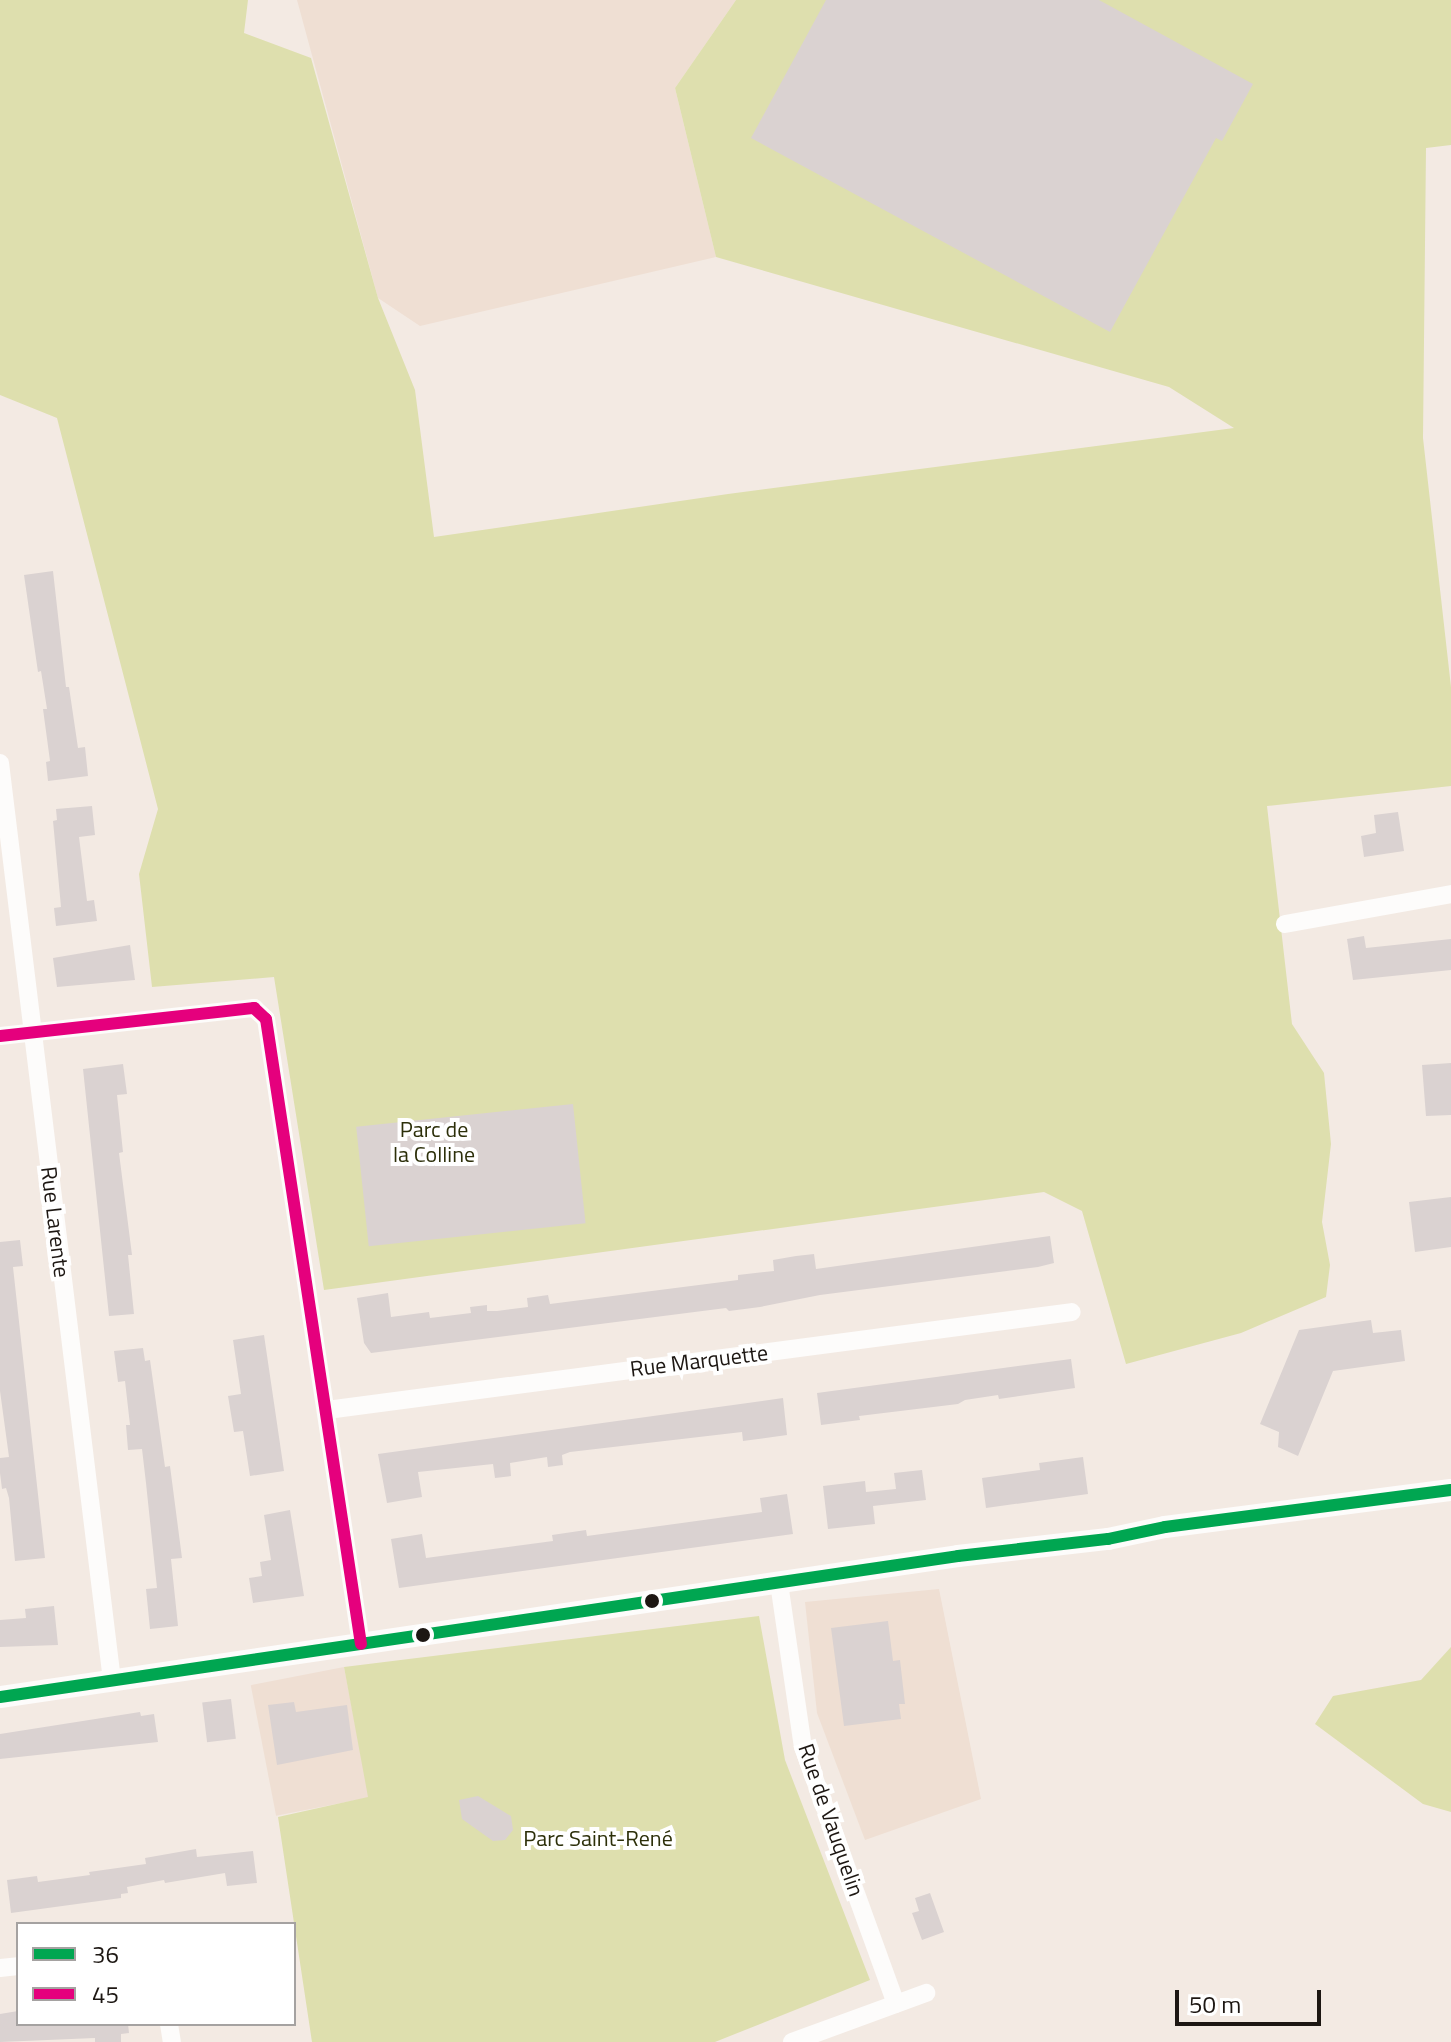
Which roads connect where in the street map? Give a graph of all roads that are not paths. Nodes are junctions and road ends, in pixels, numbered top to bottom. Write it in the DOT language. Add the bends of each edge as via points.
graph roads {
  1 [pos="0,763"];
  2 [pos="1451,894"];
  3 [pos="1285,924"];
  4 [pos="31,1032"];
  5 [pos="0,1036"];
  6 [pos="1072,1312"];
  7 [pos="327,1410"];
  8 [pos="1451,1490"];
  9 [pos="779,1583"];
  10 [pos="361,1644"];
  11 [pos="112,1680"];
  12 [pos="0,1697"];
  13 [pos="926,1993"];
  14 [pos="896,2004"];
  15 [pos="792,2042"];
  1 -- 4 [label="street, Rue Larente"];
  2 -- 3 [label="street"];
  4 -- 5 [label="street"];
  4 -- 7 [label="street" via="254,1008 266,1019"];
  4 -- 11 [label="street, Rue Larente"];
  6 -- 7 [label="street, Rue Marquette"];
  7 -- 10 [label="street"];
  8 -- 9 [label="street"];
  9 -- 10 [label="street"];
  9 -- 14 [label="street, Rue de Vauquelin" via="803,1747"];
  10 -- 11 [label="street"];
  11 -- 12 [label="street"];
  13 -- 14 [label="street"];
  14 -- 15 [label="street"];
}
